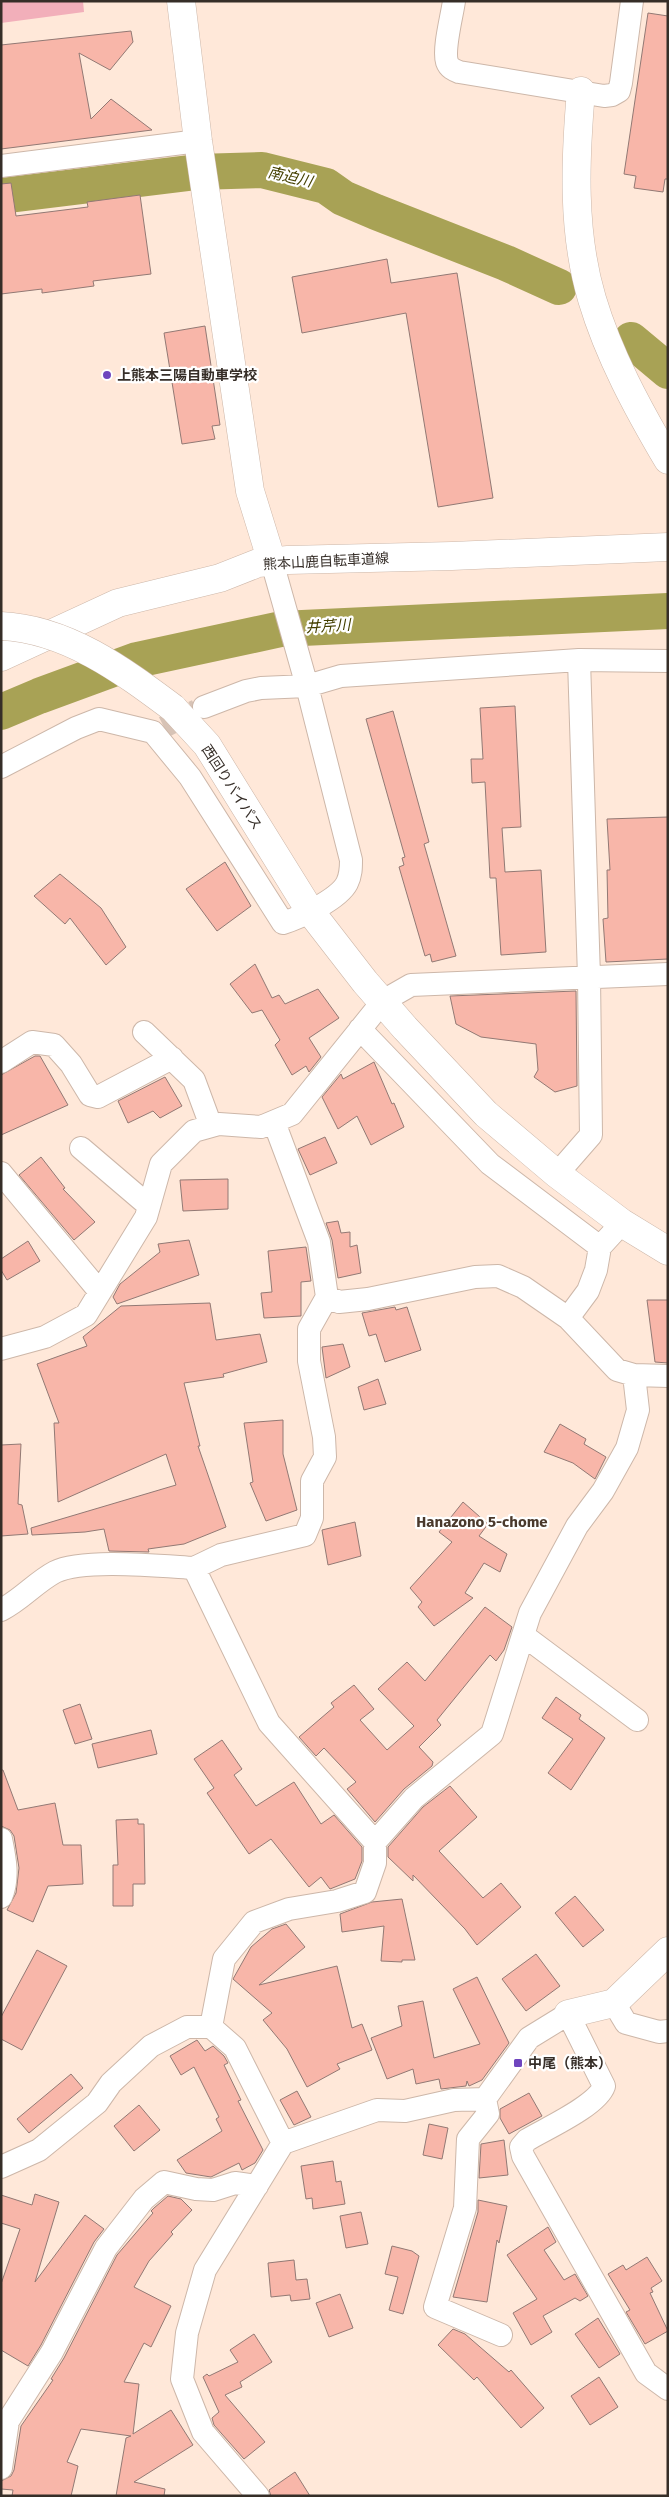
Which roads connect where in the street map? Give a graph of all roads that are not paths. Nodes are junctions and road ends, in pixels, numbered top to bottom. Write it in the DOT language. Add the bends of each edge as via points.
graph roads {
  1 [pos="181,1"];
  2 [pos="454,1"];
  3 [pos="632,1"];
  4 [pos="581,91"];
  5 [pos="199,147"];
  6 [pos="1,166"];
  7 [pos="668,460"];
  8 [pos="668,547"];
  9 [pos="274,571"];
  10 [pos="1,626"];
  11 [pos="1,657"];
  12 [pos="579,660"];
  13 [pos="668,661"];
  14 [pos="306,681"];
  15 [pos="204,707"];
  16 [pos="163,722"];
  17 [pos="1,768"];
  18 [pos="310,911"];
  19 [pos="668,974"];
  20 [pos="589,977"];
  21 [pos="384,1001"];
  22 [pos="360,1029"];
  23 [pos="144,1032"];
  24 [pos="172,1058"];
  25 [pos="1,1062"];
  26 [pos="274,1122"];
  27 [pos="211,1126"];
  28 [pos="81,1148"];
  29 [pos="1,1173"];
  30 [pos="557,1174"];
  31 [pos="149,1206"];
  32 [pos="622,1223"];
  33 [pos="600,1247"];
  34 [pos="668,1252"];
  35 [pos="100,1292"];
  36 [pos="327,1296"];
  37 [pos="568,1318"];
  38 [pos="1,1349"];
  39 [pos="634,1375"];
  40 [pos="668,1376"];
  41 [pos="194,1568"];
  42 [pos="1,1610"];
  43 [pos="523,1635"];
  44 [pos="637,1720"];
  45 [pos="1,1839"];
  46 [pos="375,1842"];
  47 [pos="1,1897"];
  48 [pos="668,1951"];
  49 [pos="614,2003"];
  50 [pos="568,2014"];
  51 [pos="211,2027"];
  52 [pos="668,2031"];
  53 [pos="485,2099"];
  54 [pos="282,2143"];
  55 [pos="1,2167"];
  56 [pos="257,2186"];
  57 [pos="501,2335"];
  58 [pos="668,2389"];
  59 [pos="1,2468"];
  60 [pos="258,2496"];
  1 -- 5 [label="street"];
  2 -- 4 [label="street" via="446,53 452,69"];
  3 -- 4 [label="street" via="619,91 604,96"];
  4 -- 7 [label="street" via="576,150 577,201 592,298 613,356"];
  5 -- 6 [label="street"];
  5 -- 9 [label="street" via="250,491"];
  8 -- 9 [label="street, 熊本山鹿自転車道線"];
  9 -- 11 [label="street, 熊本山鹿自転車道線" via="258,563 220,578 118,603"];
  9 -- 14 [label="street"];
  10 -- 16 [label="street, 西回りバイパス, bridge" via="55,636 129,675"];
  12 -- 13 [label="street"];
  12 -- 14 [label="street"];
  12 -- 20 [label="street"];
  14 -- 15 [label="street" via="246,691"];
  14 -- 18 [label="street" via="351,860 351,874 346,886"];
  16 -- 17 [label="street" via="99,719"];
  16 -- 18 [label="street, 西回りバイパス" via="207,745"];
  18 -- 21 [label="street, 西回りバイパス" via="365,982"];
  19 -- 20 [label="street"];
  20 -- 21 [label="street" via="411,985"];
  20 -- 30 [label="street" via="591,1135"];
  21 -- 22 [label="street"];
  21 -- 30 [label="street, 西回りバイパス" via="405,1028 486,1114"];
  22 -- 26 [label="street" via="292,1114"];
  22 -- 33 [label="street" via="490,1164"];
  23 -- 24 [label="street"];
  24 -- 25 [label="street" via="98,1097 90,1095 71,1064 54,1045 32,1042"];
  24 -- 27 [label="street" via="194,1080"];
  26 -- 27 [label="street" via="261,1127"];
  26 -- 36 [label="street" via="318,1242"];
  27 -- 31 [label="street" via="194,1130 161,1164"];
  28 -- 31 [label="street"];
  29 -- 35 [label="street"];
  30 -- 32 [label="street, 西回りバイパス"];
  31 -- 35 [label="street"];
  32 -- 33 [label="street"];
  32 -- 34 [label="street, 西回りバイパス"];
  33 -- 37 [label="street" via="588,1291"];
  35 -- 38 [label="street" via="86,1315 45,1336"];
  36 -- 37 [label="street" via="340,1302 368,1299 474,1277 498,1276 523,1287"];
  36 -- 41 [label="street" via="309,1329 309,1361 325,1457 312,1481 312,1518 305,1535 221,1555"];
  37 -- 39 [label="street" via="618,1370"];
  39 -- 40 [label="street"];
  39 -- 43 [label="street" via="638,1410 627,1448 561,1554 530,1613"];
  41 -- 42 [label="street" via="137,1564 72,1566 55,1572"];
  41 -- 46 [label="street" via="269,1723"];
  43 -- 44 [label="street"];
  43 -- 46 [label="street" via="492,1734 414,1798"];
  45 -- 47 [label="street" via="5,1888"];
  46 -- 51 [label="street" via="375,1863 365,1892 337,1901 288,1908 254,1922 224,1959"];
  48 -- 49 [label="street"];
  49 -- 50 [label="street"];
  49 -- 52 [label="street" via="626,2023 659,2032"];
  50 -- 53 [label="street" via="528,2038"];
  50 -- 58 [label="street" via="604,2086 587,2105 527,2140 521,2147 523,2156 646,2373"];
  51 -- 54 [label="street" via="235,2048"];
  51 -- 55 [label="street" via="187,2027 151,2046 111,2083 97,2103 39,2150"];
  53 -- 54 [label="street" via="454,2100 405,2111 377,2110"];
  53 -- 57 [label="street" via="488,2114 468,2139 466,2208 435,2308"];
  54 -- 56 [label="street"];
  56 -- 59 [label="street" via="236,2183 213,2190 164,2182 144,2199 106,2248 52,2352 8,2421"];
  56 -- 60 [label="street" via="205,2270 187,2334 182,2379 203,2432"];
}
